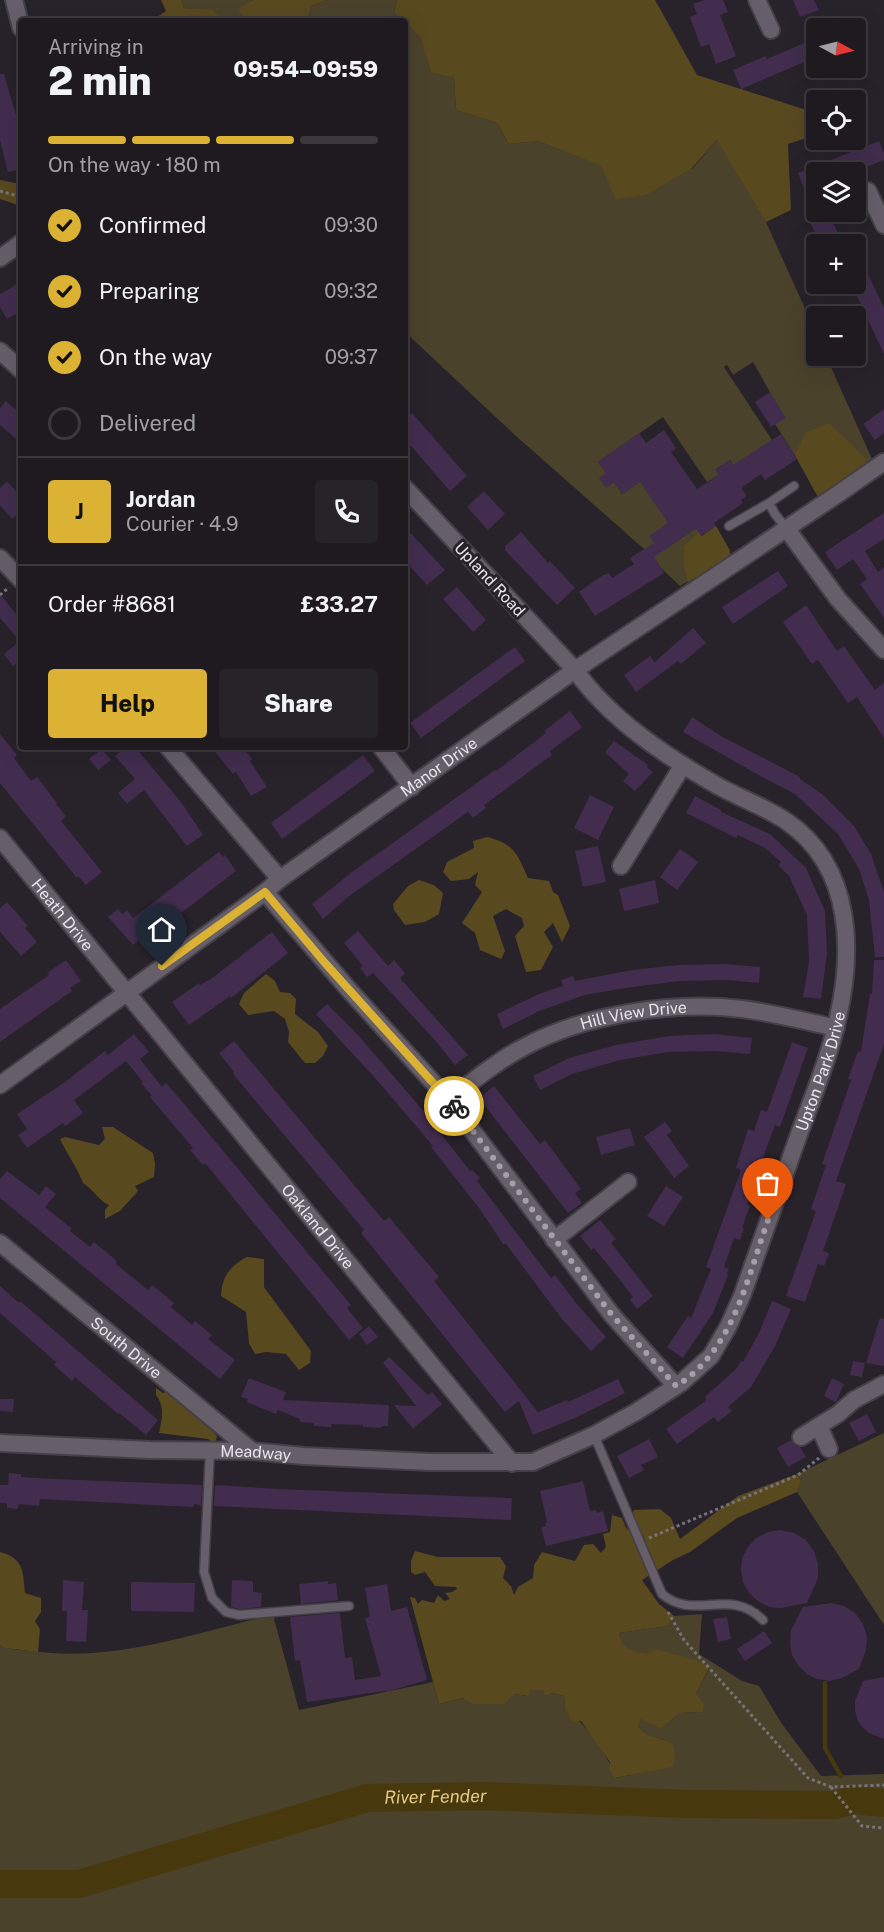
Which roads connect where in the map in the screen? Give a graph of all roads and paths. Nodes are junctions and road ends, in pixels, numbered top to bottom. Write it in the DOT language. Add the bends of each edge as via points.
graph roads {
  1 [pos="14,0"];
  2 [pos="757,0"];
  3 [pos="18,18"];
  4 [pos="771,30"];
  5 [pos="0,191"];
  6 [pos="868,191"];
  7 [pos="18,196"];
  8 [pos="884,225"];
  9 [pos="18,245"];
  10 [pos="0,258"];
  11 [pos="0,351"];
  12 [pos="18,367"];
  13 [pos="884,462"];
  14 [pos="794,486"];
  15 [pos="408,491"];
  16 [pos="770,503"];
  17 [pos="729,526"];
  18 [pos="786,528"];
  19 [pos="0,558"];
  20 [pos="18,577"];
  21 [pos="884,650"];
  22 [pos="575,670"];
  23 [pos="171,750"];
  24 [pos="383,750"];
  25 [pos="683,765"];
  26 [pos="412,787"];
  27 [pos="0,838"];
  28 [pos="621,866"];
  29 [pos="280,879"];
  30 [pos="265,892"];
  31 [pos="126,992"];
  32 [pos="836,1028"];
  33 [pos="0,1085"];
  34 [pos="449,1100"];
  35 [pos="628,1182"];
  36 [pos="554,1240"];
  37 [pos="0,1243"];
  38 [pos="884,1384"];
  39 [pos="676,1386"];
  40 [pos="819,1426"];
  41 [pos="594,1435"];
  42 [pos="801,1437"];
  43 [pos="0,1443"];
  44 [pos="829,1449"];
  45 [pos="210,1450"];
  46 [pos="252,1451"];
  47 [pos="512,1463"];
  48 [pos="639,1542"];
  49 [pos="670,1601"];
  50 [pos="349,1606"];
  51 [pos="763,1620"];
  52 [pos="884,1785"];
  53 [pos="831,1787"];
  54 [pos="884,1828"];
  1 -- 3 [label="street"];
  2 -- 4 [label="street"];
  5 -- 7 [label="path"];
  6 -- 8 [label="street"];
  9 -- 10 [label="street"];
  11 -- 12 [label="street"];
  13 -- 18 [label="street, Manor Drive"];
  14 -- 16 [label="lane"];
  15 -- 22 [label="street, Upland Road"];
  16 -- 17 [label="lane"];
  16 -- 18 [label="lane"];
  18 -- 21 [label="street" via="838,599"];
  18 -- 22 [label="street, Manor Drive"];
  19 -- 20 [label="street"];
  22 -- 25 [label="street, Upton Park Drive" via="610,710"];
  22 -- 26 [label="street, Manor Drive"];
  23 -- 29 [label="street"];
  24 -- 26 [label="street"];
  25 -- 28 [label="street"];
  25 -- 32 [label="street, Upton Park Drive" via="786,821 810,840 825,862 838,889 847,941"];
  26 -- 29 [label="street, Manor Drive"];
  27 -- 31 [label="street, Heath Drive"];
  29 -- 30 [label="street, Manor Drive"];
  30 -- 31 [label="street, Manor Drive"];
  30 -- 34 [label="street"];
  31 -- 33 [label="street, Manor Drive"];
  31 -- 47 [label="street, Oakland Drive"];
  32 -- 34 [label="street, Hill View Drive" via="765,1013 708,1007 680,1007 592,1020 525,1046"];
  32 -- 39 [label="street, Upton Park Drive" via="733,1316 711,1356"];
  34 -- 36 [label="street"];
  35 -- 36 [label="street"];
  36 -- 39 [label="street" via="612,1315"];
  37 -- 46 [label="street, South Drive"];
  38 -- 40 [label="street"];
  39 -- 41 [label="street, Upton Park Drive"];
  40 -- 42 [label="street"];
  40 -- 44 [label="street"];
  41 -- 47 [label="street, Upton Park Drive" via="533,1462"];
  41 -- 48 [label="lane"];
  43 -- 45 [label="street, Meadway"];
  44 -- 48 [label="path" via="798,1475"];
  45 -- 46 [label="street, Meadway"];
  45 -- 50 [label="lane" via="204,1572 212,1598 226,1612 239,1615"];
  46 -- 47 [label="street, Meadway"];
  48 -- 49 [label="lane" via="662,1594"];
  49 -- 51 [label="lane" via="697,1607 743,1605"];
  49 -- 53 [label="path" via="668,1613 684,1640 808,1778"];
  52 -- 53 [label="path"];
  53 -- 54 [label="path" via="862,1826"];
}
